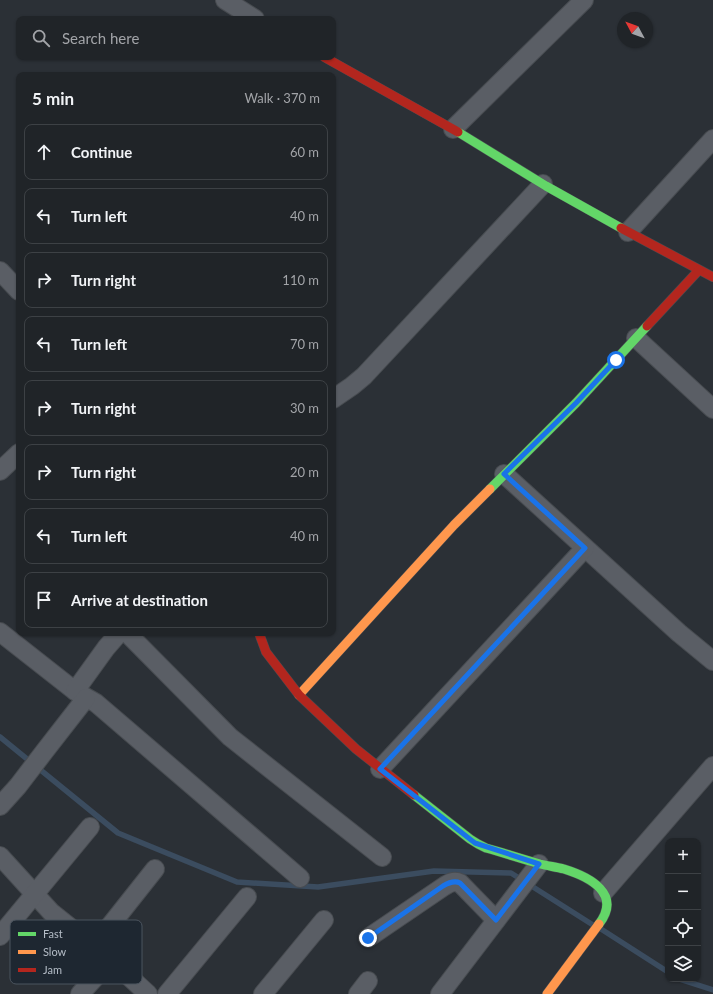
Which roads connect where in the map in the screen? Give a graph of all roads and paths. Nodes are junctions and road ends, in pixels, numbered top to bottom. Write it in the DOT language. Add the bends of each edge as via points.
graph roads {
  1 [pos="225,0"];
  2 [pos="584,0"];
  3 [pos="251,16"];
  4 [pos="329,60"];
  5 [pos="453,129"];
  6 [pos="713,139"];
  7 [pos="543,184"];
  8 [pos="628,232"];
  9 [pos="699,270"];
  10 [pos="0,271"];
  11 [pos="713,277"];
  12 [pos="16,288"];
  13 [pos="636,338"];
  14 [pos="336,397"];
  15 [pos="713,409"];
  16 [pos="16,456"];
  17 [pos="0,471"];
  18 [pos="504,474"];
  19 [pos="585,548"];
  20 [pos="0,632"];
  21 [pos="116,636"];
  22 [pos="130,636"];
  23 [pos="260,636"];
  24 [pos="713,661"];
  25 [pos="81,695"];
  26 [pos="299,695"];
  27 [pos="713,766"];
  28 [pos="380,769"];
  29 [pos="0,806"];
  30 [pos="90,827"];
  31 [pos="0,856"];
  32 [pos="382,857"];
  33 [pos="536,867"];
  34 [pos="155,869"];
  35 [pos="300,878"];
  36 [pos="603,893"];
  37 [pos="35,894"];
  38 [pos="247,897"];
  39 [pos="13,920"];
  40 [pos="61,920"];
  41 [pos="115,920"];
  42 [pos="324,920"];
  43 [pos="496,920"];
  44 [pos="10,924"];
  45 [pos="0,936"];
  46 [pos="368,938"];
  47 [pos="89,984"];
  48 [pos="137,984"];
  49 [pos="80,994"];
  50 [pos="148,994"];
  51 [pos="167,994"];
  52 [pos="263,994"];
  53 [pos="440,994"];
  54 [pos="547,994"];
  1 -- 3 [label="street"];
  2 -- 5 [label="street"];
  4 -- 5 [label="street"];
  5 -- 7 [label="street"];
  6 -- 8 [label="street"];
  7 -- 8 [label="street"];
  7 -- 14 [label="street" via="364,376"];
  8 -- 9 [label="street"];
  9 -- 11 [label="street"];
  9 -- 13 [label="street"];
  10 -- 12 [label="street"];
  13 -- 15 [label="street"];
  13 -- 18 [label="street" via="576,403"];
  16 -- 17 [label="street"];
  18 -- 19 [label="street"];
  18 -- 26 [label="street"];
  19 -- 24 [label="street"];
  19 -- 28 [label="street"];
  20 -- 25 [label="street"];
  21 -- 25 [label="street" via="106,648"];
  22 -- 32 [label="street" via="230,737"];
  23 -- 26 [label="street" via="266,652"];
  25 -- 29 [label="street" via="44,752"];
  25 -- 35 [label="street" via="96,703"];
  26 -- 28 [label="street"];
  27 -- 36 [label="street"];
  28 -- 33 [label="street" via="475,843"];
  30 -- 37 [label="street"];
  31 -- 37 [label="street"];
  33 -- 36 [label="street" via="574,872 597,885"];
  33 -- 43 [label="street"];
  34 -- 41 [label="street"];
  36 -- 54 [label="street" via="608,904 603,920"];
  37 -- 39 [label="street"];
  37 -- 40 [label="street"];
  38 -- 51 [label="street"];
  42 -- 52 [label="street"];
  43 -- 46 [label="street" via="460,883 454,882 443,886"];
  43 -- 53 [label="street"];
  44 -- 45 [label="street"];
  47 -- 49 [label="street"];
  48 -- 50 [label="street"];
}
